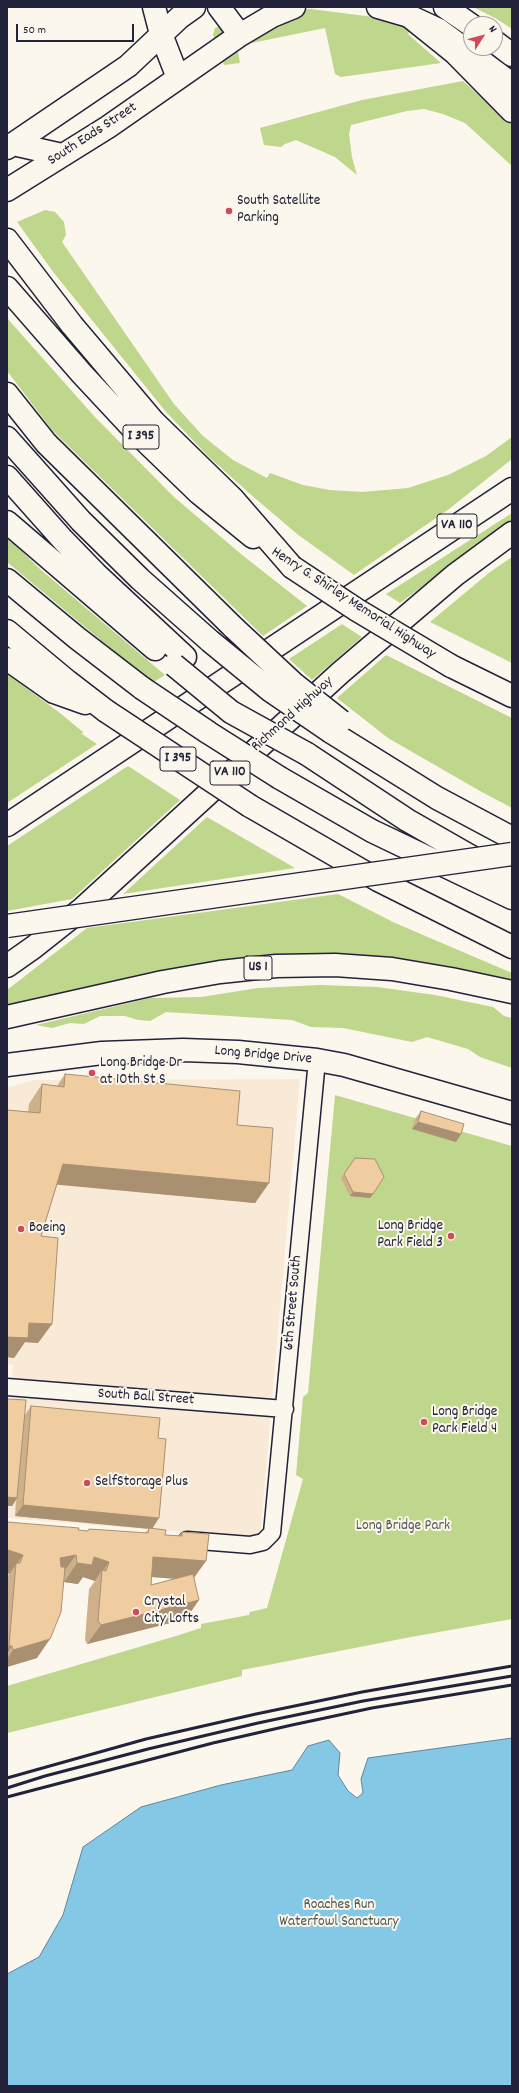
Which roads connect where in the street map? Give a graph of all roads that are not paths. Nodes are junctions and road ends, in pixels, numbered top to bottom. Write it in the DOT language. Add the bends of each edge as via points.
graph roads {
  1 [pos="154,7"];
  2 [pos="194,7"];
  3 [pos="219,7"];
  4 [pos="294,7"];
  5 [pos="378,7"];
  6 [pos="437,33"];
  7 [pos="161,34"];
  8 [pos="240,35"];
  9 [pos="503,48"];
  10 [pos="512,55"];
  11 [pos="178,78"];
  12 [pos="512,84"];
  13 [pos="512,111"];
  14 [pos="9,143"];
  15 [pos="62,155"];
  16 [pos="34,174"];
  17 [pos="7,190"];
  18 [pos="12,247"];
  19 [pos="7,288"];
  20 [pos="7,394"];
  21 [pos="7,438"];
  22 [pos="512,474"];
  23 [pos="7,477"];
  24 [pos="512,489"];
  25 [pos="7,522"];
  26 [pos="512,533"];
  27 [pos="419,550"];
  28 [pos="292,567"];
  29 [pos="7,580"];
  30 [pos="7,631"];
  31 [pos="7,659"];
  32 [pos="179,661"];
  33 [pos="512,696"];
  34 [pos="106,711"];
  35 [pos="336,727"];
  36 [pos="29,810"];
  37 [pos="7,820"];
  38 [pos="7,825"];
  39 [pos="512,838"];
  40 [pos="512,854"];
  41 [pos="512,880"];
  42 [pos="512,898"];
  43 [pos="7,926"];
  44 [pos="512,947"];
  45 [pos="7,966"];
  46 [pos="512,992"];
  47 [pos="7,1017"];
  48 [pos="317,1060"];
  49 [pos="7,1064"];
  50 [pos="512,1113"];
  51 [pos="7,1387"];
  52 [pos="285,1409"];
  53 [pos="174,1539"];
  1 -- 7 [label="main road"];
  2 -- 7 [label="main road"];
  3 -- 8 [label="main road"];
  4 -- 8 [label="main road, South Eads Street" via="272,16"];
  5 -- 6 [label="main road" via="409,16"];
  6 -- 12 [label="main road"];
  6 -- 13 [label="main road"];
  7 -- 11 [label="main road"];
  7 -- 14 [label="main road" via="128,66"];
  8 -- 11 [label="main road, South Eads Street"];
  9 -- 10 [label="main road"];
  11 -- 15 [label="main road, South Eads Street"];
  14 -- 15 [label="main road"];
  14 -- 16 [label="main road"];
  15 -- 16 [label="main road, South Eads Street"];
  16 -- 17 [label="main road, South Eads Street"];
  18 -- 28 [label="main road" via="72,325 154,422 233,499"];
  19 -- 28 [label="main road, Henry G. Shirley Memorial Highway / I 395" via="82,374 167,463 230,520"];
  20 -- 35 [label="main road, bridge" via="46,443"];
  21 -- 35 [label="main road, bridge" via="87,526 140,579 210,641 272,691"];
  22 -- 27 [label="main road"];
  23 -- 32 [label="main road"];
  24 -- 27 [label="main road, VA 110"];
  25 -- 32 [label="main road"];
  26 -- 45 [label="main road, Richmond Highway / VA 110" via="455,575 358,657 96,896 58,929"];
  27 -- 36 [label="main road, VA 110"];
  28 -- 33 [label="main road, Henry G. Shirley Memorial Highway / I 395, bridge" via="376,622 451,666"];
  29 -- 42 [label="main road, bridge" via="142,688 280,778 372,831"];
  30 -- 34 [label="main road, I 395"];
  31 -- 34 [label="main road" via="54,692"];
  32 -- 41 [label="main road, bridge" via="231,712 306,754 407,820"];
  34 -- 44 [label="main road, I 395, bridge" via="250,806 378,880"];
  35 -- 39 [label="main road" via="411,769 478,821"];
  36 -- 37 [label="main road"];
  36 -- 38 [label="main road, VA 110"];
  40 -- 43 [label="main road, bridge"];
  46 -- 47 [label="main road, US 1" via="451,978 392,969 335,965 276,966 163,982"];
  48 -- 49 [label="main road, Long Bridge Drive" via="238,1052 183,1050 102,1053"];
  48 -- 50 [label="main road, Long Bridge Drive" via="413,1083"];
  48 -- 52 [label="street, 6th Street South"];
  51 -- 52 [label="street, South Ball Street"];
  52 -- 53 [label="street, 6th Street South" via="273,1528 270,1536 263,1542 250,1545"];
}
